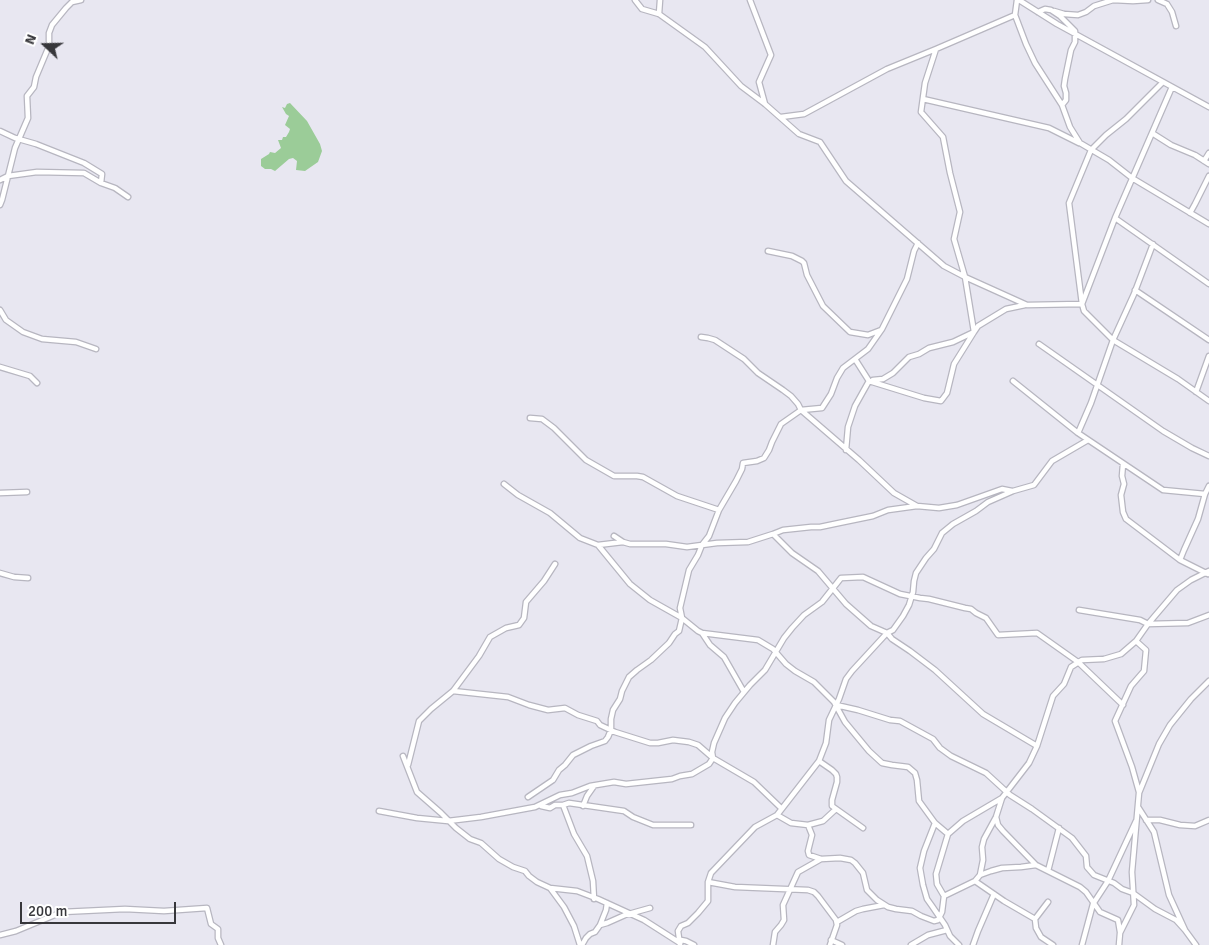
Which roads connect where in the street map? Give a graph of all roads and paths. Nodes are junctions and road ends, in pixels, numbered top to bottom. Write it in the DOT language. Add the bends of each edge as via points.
graph roads {
  1 [pos="81,0"];
  2 [pos="634,0"];
  3 [pos="660,0"];
  4 [pos="750,0"];
  5 [pos="1018,0"];
  6 [pos="1148,0"];
  7 [pos="1158,0"];
  8 [pos="1051,10"];
  9 [pos="1038,12"];
  10 [pos="659,14"];
  11 [pos="1015,15"];
  12 [pos="1176,26"];
  13 [pos="1076,35"];
  14 [pos="936,50"];
  15 [pos="1163,82"];
  16 [pos="1172,87"];
  17 [pos="923,99"];
  18 [pos="765,104"];
  19 [pos="1062,105"];
  20 [pos="1209,107"];
  21 [pos="781,117"];
  22 [pos="0,131"];
  23 [pos="1152,132"];
  24 [pos="19,139"];
  25 [pos="1080,143"];
  26 [pos="1091,150"];
  27 [pos="1209,153"];
  28 [pos="1207,162"];
  29 [pos="8,176"];
  30 [pos="1209,176"];
  31 [pos="1132,178"];
  32 [pos="0,180"];
  33 [pos="101,183"];
  34 [pos="128,196"];
  35 [pos="0,205"];
  36 [pos="1190,213"];
  37 [pos="1115,218"];
  38 [pos="1209,224"];
  39 [pos="918,243"];
  40 [pos="1153,244"];
  41 [pos="768,252"];
  42 [pos="965,278"];
  43 [pos="1209,284"];
  44 [pos="1135,290"];
  45 [pos="1082,304"];
  46 [pos="1027,305"];
  47 [pos="0,310"];
  48 [pos="882,329"];
  49 [pos="974,332"];
  50 [pos="700,337"];
  51 [pos="1114,340"];
  52 [pos="1209,340"];
  53 [pos="1039,344"];
  54 [pos="96,349"];
  55 [pos="1209,356"];
  56 [pos="855,359"];
  57 [pos="0,367"];
  58 [pos="869,381"];
  59 [pos="1013,381"];
  60 [pos="37,383"];
  61 [pos="1098,385"];
  62 [pos="1196,392"];
  63 [pos="1209,401"];
  64 [pos="801,410"];
  65 [pos="530,418"];
  66 [pos="1078,433"];
  67 [pos="1088,440"];
  68 [pos="846,450"];
  69 [pos="1209,456"];
  70 [pos="1123,464"];
  71 [pos="504,484"];
  72 [pos="1209,486"];
  73 [pos="1013,491"];
  74 [pos="27,492"];
  75 [pos="0,493"];
  76 [pos="1205,494"];
  77 [pos="917,506"];
  78 [pos="719,510"];
  79 [pos="773,534"];
  80 [pos="614,536"];
  81 [pos="623,542"];
  82 [pos="598,544"];
  83 [pos="702,545"];
  84 [pos="1180,560"];
  85 [pos="555,564"];
  86 [pos="0,572"];
  87 [pos="1208,573"];
  88 [pos="28,578"];
  89 [pos="832,588"];
  90 [pos="911,596"];
  91 [pos="1079,610"];
  92 [pos="1209,616"];
  93 [pos="682,618"];
  94 [pos="1148,624"];
  95 [pos="702,633"];
  96 [pos="887,633"];
  97 [pos="1136,641"];
  98 [pos="776,653"];
  99 [pos="1078,662"];
  100 [pos="1209,681"];
  101 [pos="453,691"];
  102 [pos="744,692"];
  103 [pos="836,705"];
  104 [pos="1123,705"];
  105 [pos="611,730"];
  106 [pos="1037,746"];
  107 [pos="403,756"];
  108 [pos="713,758"];
  109 [pos="819,761"];
  110 [pos="408,766"];
  111 [pos="595,786"];
  112 [pos="1007,792"];
  113 [pos="1140,793"];
  114 [pos="528,797"];
  115 [pos="1002,798"];
  116 [pos="563,805"];
  117 [pos="540,806"];
  118 [pos="583,806"];
  119 [pos="1138,807"];
  120 [pos="781,808"];
  121 [pos="836,809"];
  122 [pos="378,811"];
  123 [pos="777,815"];
  124 [pos="996,817"];
  125 [pos="1137,818"];
  126 [pos="1146,820"];
  127 [pos="1209,820"];
  128 [pos="448,821"];
  129 [pos="936,823"];
  130 [pos="691,825"];
  131 [pos="808,825"];
  132 [pos="863,828"];
  133 [pos="1059,828"];
  134 [pos="948,834"];
  135 [pos="821,859"];
  136 [pos="1036,865"];
  137 [pos="1048,871"];
  138 [pos="980,875"];
  139 [pos="975,881"];
  140 [pos="1108,881"];
  141 [pos="708,882"];
  142 [pos="550,888"];
  143 [pos="790,890"];
  144 [pos="1133,893"];
  145 [pos="994,894"];
  146 [pos="944,896"];
  147 [pos="594,899"];
  148 [pos="1048,902"];
  149 [pos="607,903"];
  150 [pos="884,904"];
  151 [pos="1093,904"];
  152 [pos="650,908"];
  153 [pos="630,914"];
  154 [pos="940,917"];
  155 [pos="1035,919"];
  156 [pos="837,922"];
  157 [pos="600,925"];
  158 [pos="947,930"];
  159 [pos="1185,930"];
  160 [pos="1120,933"];
  161 [pos="0,935"];
  162 [pos="831,943"];
  163 [pos="680,944"];
  164 [pos="221,945"];
  165 [pos="581,945"];
  166 [pos="694,945"];
  167 [pos="773,945"];
  168 [pos="842,945"];
  169 [pos="911,945"];
  170 [pos="959,945"];
  171 [pos="973,945"];
  172 [pos="1053,945"];
  173 [pos="1082,945"];
  174 [pos="1119,945"];
  175 [pos="1196,945"];
  1 -- 24 [label="street" via="72,2 52,25 49,46 34,87 27,96 28,118"];
  2 -- 10 [label="street" via="642,9"];
  3 -- 10 [label="street"];
  4 -- 18 [label="street" via="771,55 759,82"];
  5 -- 9 [label="street"];
  5 -- 11 [label="street"];
  6 -- 8 [label="street" via="1113,0 1078,15"];
  7 -- 12 [label="street" via="1167,4"];
  8 -- 9 [label="street"];
  8 -- 13 [label="street"];
  9 -- 13 [label="street"];
  10 -- 18 [label="street" via="705,47 741,86"];
  11 -- 14 [label="street"];
  11 -- 19 [label="street" via="1035,63"];
  13 -- 15 [label="street"];
  13 -- 19 [label="street" via="1065,79 1066,100"];
  14 -- 17 [label="street"];
  14 -- 21 [label="street" via="887,68 804,114"];
  15 -- 16 [label="street"];
  15 -- 26 [label="street"];
  16 -- 20 [label="street"];
  16 -- 23 [label="street"];
  17 -- 25 [label="street" via="1048,128"];
  17 -- 42 [label="street" via="922,112 943,137 960,212 954,239"];
  18 -- 21 [label="street"];
  19 -- 25 [label="street"];
  21 -- 39 [label="street" via="799,134 820,142 846,181"];
  22 -- 24 [label="street"];
  23 -- 28 [label="street" via="1170,145"];
  23 -- 31 [label="street"];
  24 -- 29 [label="street"];
  24 -- 33 [label="street" via="84,163 102,174"];
  25 -- 26 [label="street"];
  26 -- 31 [label="street"];
  26 -- 45 [label="street" via="1069,203"];
  27 -- 28 [label="street"];
  29 -- 32 [label="street"];
  29 -- 33 [label="street" via="37,172 84,173"];
  29 -- 35 [label="street"];
  30 -- 36 [label="street"];
  31 -- 36 [label="street"];
  31 -- 37 [label="street"];
  33 -- 34 [label="street"];
  36 -- 38 [label="street"];
  37 -- 40 [label="street"];
  37 -- 45 [label="street"];
  39 -- 42 [label="street" via="944,266"];
  39 -- 48 [label="street" via="907,279"];
  40 -- 43 [label="street"];
  40 -- 44 [label="street"];
  41 -- 48 [label="street" via="802,261 823,306 850,332 868,335"];
  42 -- 46 [label="street"];
  42 -- 49 [label="street"];
  44 -- 51 [label="street"];
  44 -- 52 [label="street"];
  45 -- 46 [label="street"];
  45 -- 51 [label="street" via="1084,311"];
  46 -- 49 [label="street" via="1006,309 978,326"];
  47 -- 54 [label="street" via="6,320 42,340 76,342"];
  48 -- 56 [label="street" via="868,349"];
  49 -- 58 [label="street" via="909,357 883,379"];
  49 -- 58 [label="street" via="954,364 947,393 941,401"];
  50 -- 64 [label="street" via="715,340 744,358 758,373 791,396"];
  51 -- 61 [label="street"];
  51 -- 62 [label="street"];
  53 -- 61 [label="street"];
  55 -- 62 [label="street"];
  56 -- 58 [label="street"];
  56 -- 64 [label="street" via="843,368 822,408"];
  57 -- 60 [label="street" via="30,376"];
  58 -- 68 [label="street" via="855,406 848,427"];
  59 -- 66 [label="street"];
  61 -- 66 [label="street"];
  61 -- 69 [label="street" via="1163,430"];
  62 -- 63 [label="street"];
  64 -- 68 [label="street"];
  64 -- 78 [label="street" via="781,424 764,458 743,463"];
  65 -- 78 [label="street" via="542,418 586,460 614,476 643,477 677,496"];
  66 -- 67 [label="street"];
  67 -- 70 [label="street"];
  67 -- 73 [label="street" via="1052,461 1034,485"];
  68 -- 77 [label="street" via="894,493"];
  70 -- 76 [label="street" via="1163,490"];
  70 -- 84 [label="street" via="1121,495 1126,519"];
  71 -- 82 [label="street" via="550,513 580,538"];
  72 -- 76 [label="street"];
  73 -- 77 [label="street" via="1002,489 939,508"];
  73 -- 90 [label="street" via="988,502 947,528 916,573"];
  74 -- 75 [label="street"];
  76 -- 84 [label="street"];
  77 -- 79 [label="street"];
  78 -- 83 [label="street"];
  79 -- 83 [label="street" via="748,542"];
  79 -- 89 [label="street" via="792,553 818,571"];
  80 -- 81 [label="street"];
  81 -- 82 [label="street"];
  81 -- 83 [label="street"];
  82 -- 93 [label="street" via="630,584"];
  83 -- 93 [label="street" via="685,583 680,608"];
  84 -- 87 [label="street"];
  85 -- 101 [label="street" via="526,602 524,618 519,625 490,637"];
  86 -- 88 [label="street"];
  87 -- 94 [label="street" via="1177,590"];
  89 -- 90 [label="street" via="841,578 863,577"];
  89 -- 96 [label="street" via="871,626"];
  89 -- 98 [label="street" via="822,602 800,619"];
  90 -- 96 [label="street" via="903,616"];
  90 -- 99 [label="street" via="971,609 986,618 998,635 1037,632"];
  91 -- 94 [label="street"];
  92 -- 94 [label="street" via="1188,623"];
  93 -- 95 [label="street"];
  93 -- 105 [label="street" via="679,631 669,643 629,677 613,710"];
  94 -- 97 [label="street"];
  95 -- 98 [label="street" via="756,639"];
  95 -- 102 [label="street" via="724,657"];
  96 -- 103 [label="street" via="849,675"];
  96 -- 106 [label="street" via="935,670 983,714"];
  97 -- 99 [label="street" via="1121,654"];
  97 -- 104 [label="street" via="1146,650 1144,670 1131,686"];
  98 -- 102 [label="street" via="766,670"];
  98 -- 103 [label="street" via="795,671 814,682"];
  99 -- 104 [label="street"];
  99 -- 106 [label="street" via="1071,667 1064,684 1053,696"];
  100 -- 113 [label="street" via="1170,725"];
  101 -- 105 [label="street" via="508,697 548,710 566,708"];
  101 -- 110 [label="street" via="419,721"];
  102 -- 108 [label="street" via="723,722 712,748"];
  103 -- 109 [label="street"];
  103 -- 112 [label="street" via="907,724 933,739 951,756 986,773"];
  103 -- 129 [label="street" via="849,728 882,763 908,767 915,773 918,801"];
  104 -- 113 [label="street" via="1116,721"];
  105 -- 108 [label="street" via="650,743 688,742 698,745"];
  105 -- 114 [label="street" via="605,741 573,755 554,780"];
  106 -- 112 [label="street" via="1029,763"];
  107 -- 110 [label="street"];
  108 -- 111 [label="street" via="710,764 692,774 672,779"];
  108 -- 120 [label="street" via="754,782"];
  109 -- 120 [label="street"];
  109 -- 121 [label="street" via="836,774 838,782 832,800"];
  110 -- 128 [label="street" via="417,792"];
  111 -- 117 [label="street" via="560,795"];
  111 -- 118 [label="street"];
  112 -- 115 [label="street"];
  112 -- 133 [label="street"];
  113 -- 119 [label="street"];
  115 -- 124 [label="street"];
  115 -- 134 [label="street" via="963,820"];
  116 -- 117 [label="street"];
  116 -- 118 [label="street"];
  116 -- 147 [label="street" via="587,856"];
  117 -- 128 [label="street"];
  118 -- 130 [label="street" via="624,811 653,825"];
  119 -- 125 [label="street"];
  119 -- 126 [label="street"];
  120 -- 123 [label="street"];
  121 -- 131 [label="street" via="820,822"];
  121 -- 132 [label="street"];
  122 -- 128 [label="street"];
  123 -- 131 [label="street" via="791,823"];
  123 -- 141 [label="street" via="755,828 736,846 711,873"];
  124 -- 136 [label="street" via="1003,831"];
  124 -- 138 [label="street" via="984,839"];
  125 -- 140 [label="street"];
  125 -- 144 [label="street"];
  126 -- 127 [label="street" via="1195,826"];
  126 -- 159 [label="street" via="1154,832 1169,896"];
  128 -- 142 [label="street" via="470,839 482,843 499,859"];
  129 -- 134 [label="street"];
  129 -- 154 [label="street" via="920,868 927,898"];
  131 -- 135 [label="street" via="812,835 809,855"];
  133 -- 137 [label="street"];
  133 -- 140 [label="street" via="1086,856 1087,867 1094,875"];
  134 -- 146 [label="street" via="936,874"];
  135 -- 143 [label="street" via="798,872"];
  135 -- 150 [label="street" via="840,858 855,863 863,873 868,890"];
  136 -- 137 [label="street"];
  136 -- 138 [label="street" via="1002,868"];
  137 -- 151 [label="street" via="1080,887"];
  138 -- 139 [label="street"];
  139 -- 145 [label="street"];
  139 -- 146 [label="street"];
  140 -- 144 [label="street"];
  140 -- 151 [label="street"];
  141 -- 143 [label="street"];
  141 -- 163 [label="street" via="708,901 681,926 678,931"];
  142 -- 147 [label="street" via="577,891"];
  142 -- 165 [label="street" via="567,912"];
  143 -- 156 [label="street" via="814,892"];
  143 -- 167 [label="street" via="783,905 784,920 775,932"];
  144 -- 159 [label="street" via="1176,920"];
  144 -- 160 [label="street" via="1134,905"];
  145 -- 155 [label="street"];
  145 -- 171 [label="street"];
  146 -- 154 [label="street"];
  147 -- 149 [label="street"];
  148 -- 155 [label="street"];
  149 -- 153 [label="street"];
  149 -- 157 [label="street"];
  150 -- 154 [label="street" via="896,910 912,911 934,922"];
  150 -- 156 [label="street" via="863,908"];
  151 -- 160 [label="street" via="1100,912 1118,920"];
  151 -- 173 [label="street"];
  152 -- 153 [label="street"];
  153 -- 157 [label="street"];
  153 -- 163 [label="street"];
  154 -- 158 [label="street"];
  155 -- 172 [label="street" via="1041,936"];
  156 -- 162 [label="street"];
  157 -- 165 [label="street"];
  158 -- 169 [label="street"];
  158 -- 170 [label="street"];
  159 -- 175 [label="street"];
  160 -- 174 [label="street"];
  161 -- 164 [label="street" via="62,912 206,908 211,924 218,929"];
  162 -- 168 [label="street"];
  163 -- 166 [label="street" via="681,940"];
}
